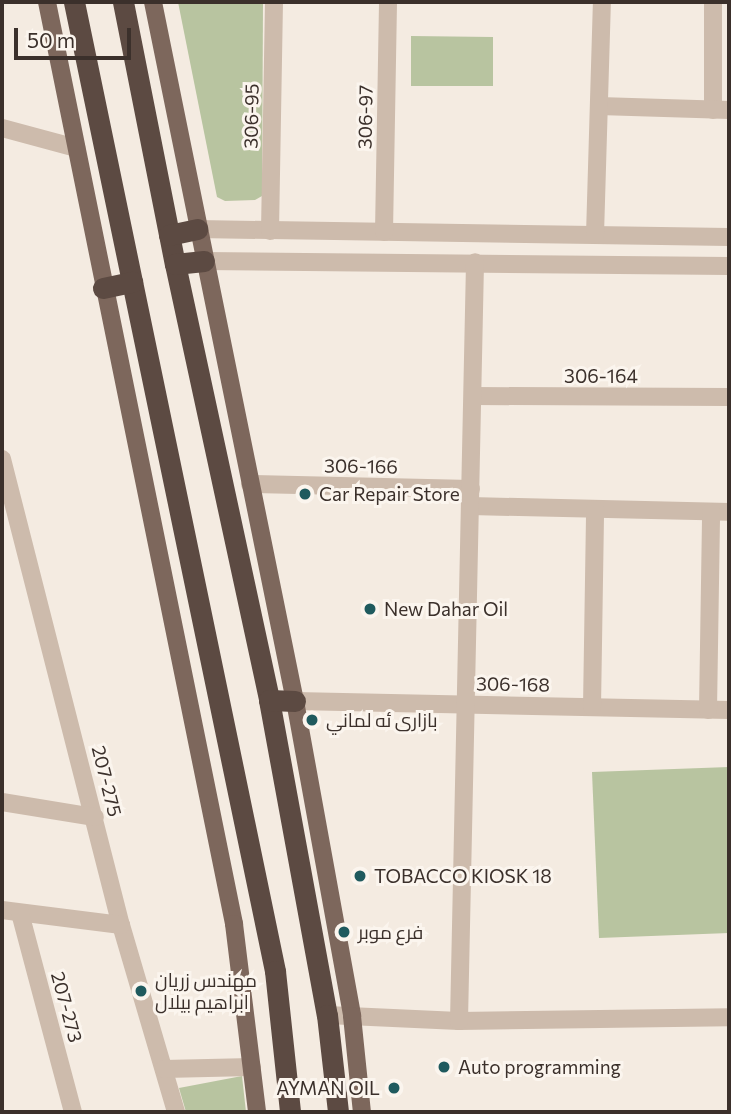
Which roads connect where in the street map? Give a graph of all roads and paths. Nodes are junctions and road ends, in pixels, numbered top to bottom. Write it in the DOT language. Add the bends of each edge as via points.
graph roads {
  1 [pos="47,2"];
  2 [pos="74,2"];
  3 [pos="123,2"];
  4 [pos="153,2"];
  5 [pos="274,2"];
  6 [pos="388,2"];
  7 [pos="602,2"];
  8 [pos="713,2"];
  9 [pos="599,106"];
  10 [pos="721,110"];
  11 [pos="2,128"];
  12 [pos="76,148"];
  13 [pos="197,229"];
  14 [pos="270,231"];
  15 [pos="384,232"];
  16 [pos="169,235"];
  17 [pos="595,235"];
  18 [pos="729,237"];
  19 [pos="204,261"];
  20 [pos="475,262"];
  21 [pos="175,264"];
  22 [pos="729,266"];
  23 [pos="132,282"];
  24 [pos="103,288"];
  25 [pos="473,396"];
  26 [pos="729,397"];
  27 [pos="2,459"];
  28 [pos="250,484"];
  29 [pos="7,497"];
  30 [pos="471,498"];
  31 [pos="595,509"];
  32 [pos="720,512"];
  33 [pos="269,700"];
  34 [pos="295,701"];
  35 [pos="466,704"];
  36 [pos="592,707"];
  37 [pos="708,710"];
  38 [pos="729,710"];
  39 [pos="2,802"];
  40 [pos="95,817"];
  41 [pos="2,910"];
  42 [pos="20,913"];
  43 [pos="121,925"];
  44 [pos="327,1016"];
  45 [pos="352,1016"];
  46 [pos="729,1017"];
  47 [pos="459,1021"];
  48 [pos="252,1067"];
  49 [pos="164,1069"];
  50 [pos="73,1112"];
  51 [pos="176,1112"];
  52 [pos="257,1112"];
  53 [pos="290,1112"];
  54 [pos="338,1112"];
  55 [pos="362,1112"];
  1 -- 12 [label="main road"];
  2 -- 23 [label="highway"];
  3 -- 16 [label="highway"];
  4 -- 13 [label="main road"];
  5 -- 14 [label="street, 306-95"];
  6 -- 15 [label="street, 306-97"];
  7 -- 9 [label="street"];
  8 -- 10 [label="street"];
  9 -- 10 [label="street"];
  9 -- 17 [label="street"];
  11 -- 12 [label="street"];
  12 -- 24 [label="main road"];
  13 -- 14 [label="street"];
  13 -- 16 [label="highway"];
  13 -- 19 [label="main road"];
  14 -- 15 [label="street"];
  15 -- 17 [label="street"];
  16 -- 21 [label="highway"];
  17 -- 18 [label="street"];
  19 -- 20 [label="street"];
  19 -- 21 [label="highway"];
  19 -- 28 [label="main road"];
  20 -- 22 [label="street"];
  20 -- 25 [label="street"];
  21 -- 33 [label="highway"];
  23 -- 24 [label="highway"];
  23 -- 53 [label="highway" via="275,971"];
  24 -- 48 [label="main road" via="234,925"];
  25 -- 26 [label="street, 306-164"];
  25 -- 30 [label="street"];
  27 -- 29 [label="street, 207-275"];
  28 -- 30 [label="street, 306-166"];
  28 -- 34 [label="main road"];
  29 -- 40 [label="street, 207-275"];
  30 -- 31 [label="street, 306-166"];
  30 -- 35 [label="street"];
  31 -- 32 [label="street, 306-166"];
  31 -- 36 [label="street"];
  32 -- 37 [label="street"];
  33 -- 34 [label="highway"];
  33 -- 44 [label="highway"];
  34 -- 35 [label="street, 306-168"];
  34 -- 45 [label="main road"];
  35 -- 36 [label="street, 306-168"];
  35 -- 47 [label="street"];
  36 -- 37 [label="street, 306-168"];
  37 -- 38 [label="street, 306-168"];
  39 -- 40 [label="street"];
  40 -- 43 [label="street, 207-275"];
  41 -- 42 [label="street"];
  42 -- 43 [label="street"];
  42 -- 50 [label="street, 207-273"];
  43 -- 49 [label="street, 207-275"];
  44 -- 45 [label="street"];
  44 -- 54 [label="highway"];
  45 -- 47 [label="street"];
  45 -- 55 [label="main road"];
  46 -- 47 [label="street"];
  48 -- 49 [label="street"];
  48 -- 52 [label="main road"];
  49 -- 51 [label="street, 207-275"];
}
